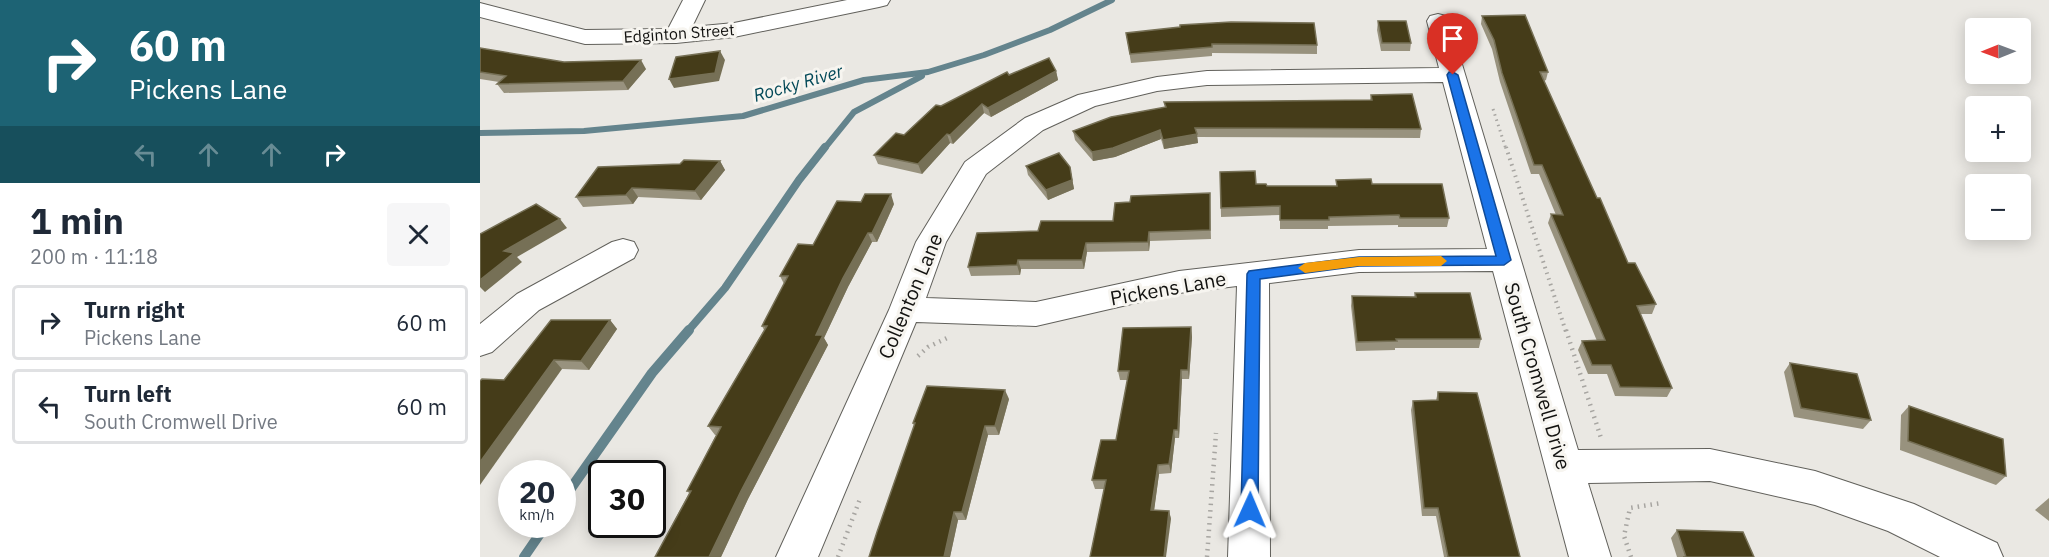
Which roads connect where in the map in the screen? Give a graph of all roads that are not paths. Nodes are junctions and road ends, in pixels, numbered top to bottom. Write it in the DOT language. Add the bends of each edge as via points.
graph roads {
  1 [pos="694,0"];
  2 [pos="879,0"];
  3 [pos="480,10"];
  4 [pos="1438,21"];
  5 [pos="676,36"];
  6 [pos="1453,75"];
  7 [pos="623,249"];
  8 [pos="1504,260"];
  9 [pos="1253,274"];
  10 [pos="905,310"];
  11 [pos="480,344"];
  12 [pos="1565,467"];
  13 [pos="797,557"];
  14 [pos="1249,557"];
  15 [pos="1590,557"];
  16 [pos="1982,557"];
  1 -- 5 [label="street"];
  2 -- 5 [label="street, Edginton Street" via="734,30"];
  3 -- 5 [label="street, Edginton Street" via="585,37"];
  4 -- 6 [label="street, South Cromwell Drive"];
  6 -- 8 [label="street, South Cromwell Drive"];
  6 -- 10 [label="street, Collenton Lane" via="1207,78 1157,84 1087,100 1034,124 975,168 930,242"];
  7 -- 11 [label="street" via="528,302"];
  8 -- 9 [label="street, Pickens Lane" via="1359,261"];
  8 -- 12 [label="street, South Cromwell Drive"];
  9 -- 10 [label="street, Pickens Lane" via="1179,282 1035,314"];
  9 -- 14 [label="street"];
  10 -- 13 [label="street, Collenton Lane"];
  12 -- 15 [label="street, South Cromwell Drive"];
  12 -- 16 [label="street" via="1710,465 1815,488 1900,517"];
}
